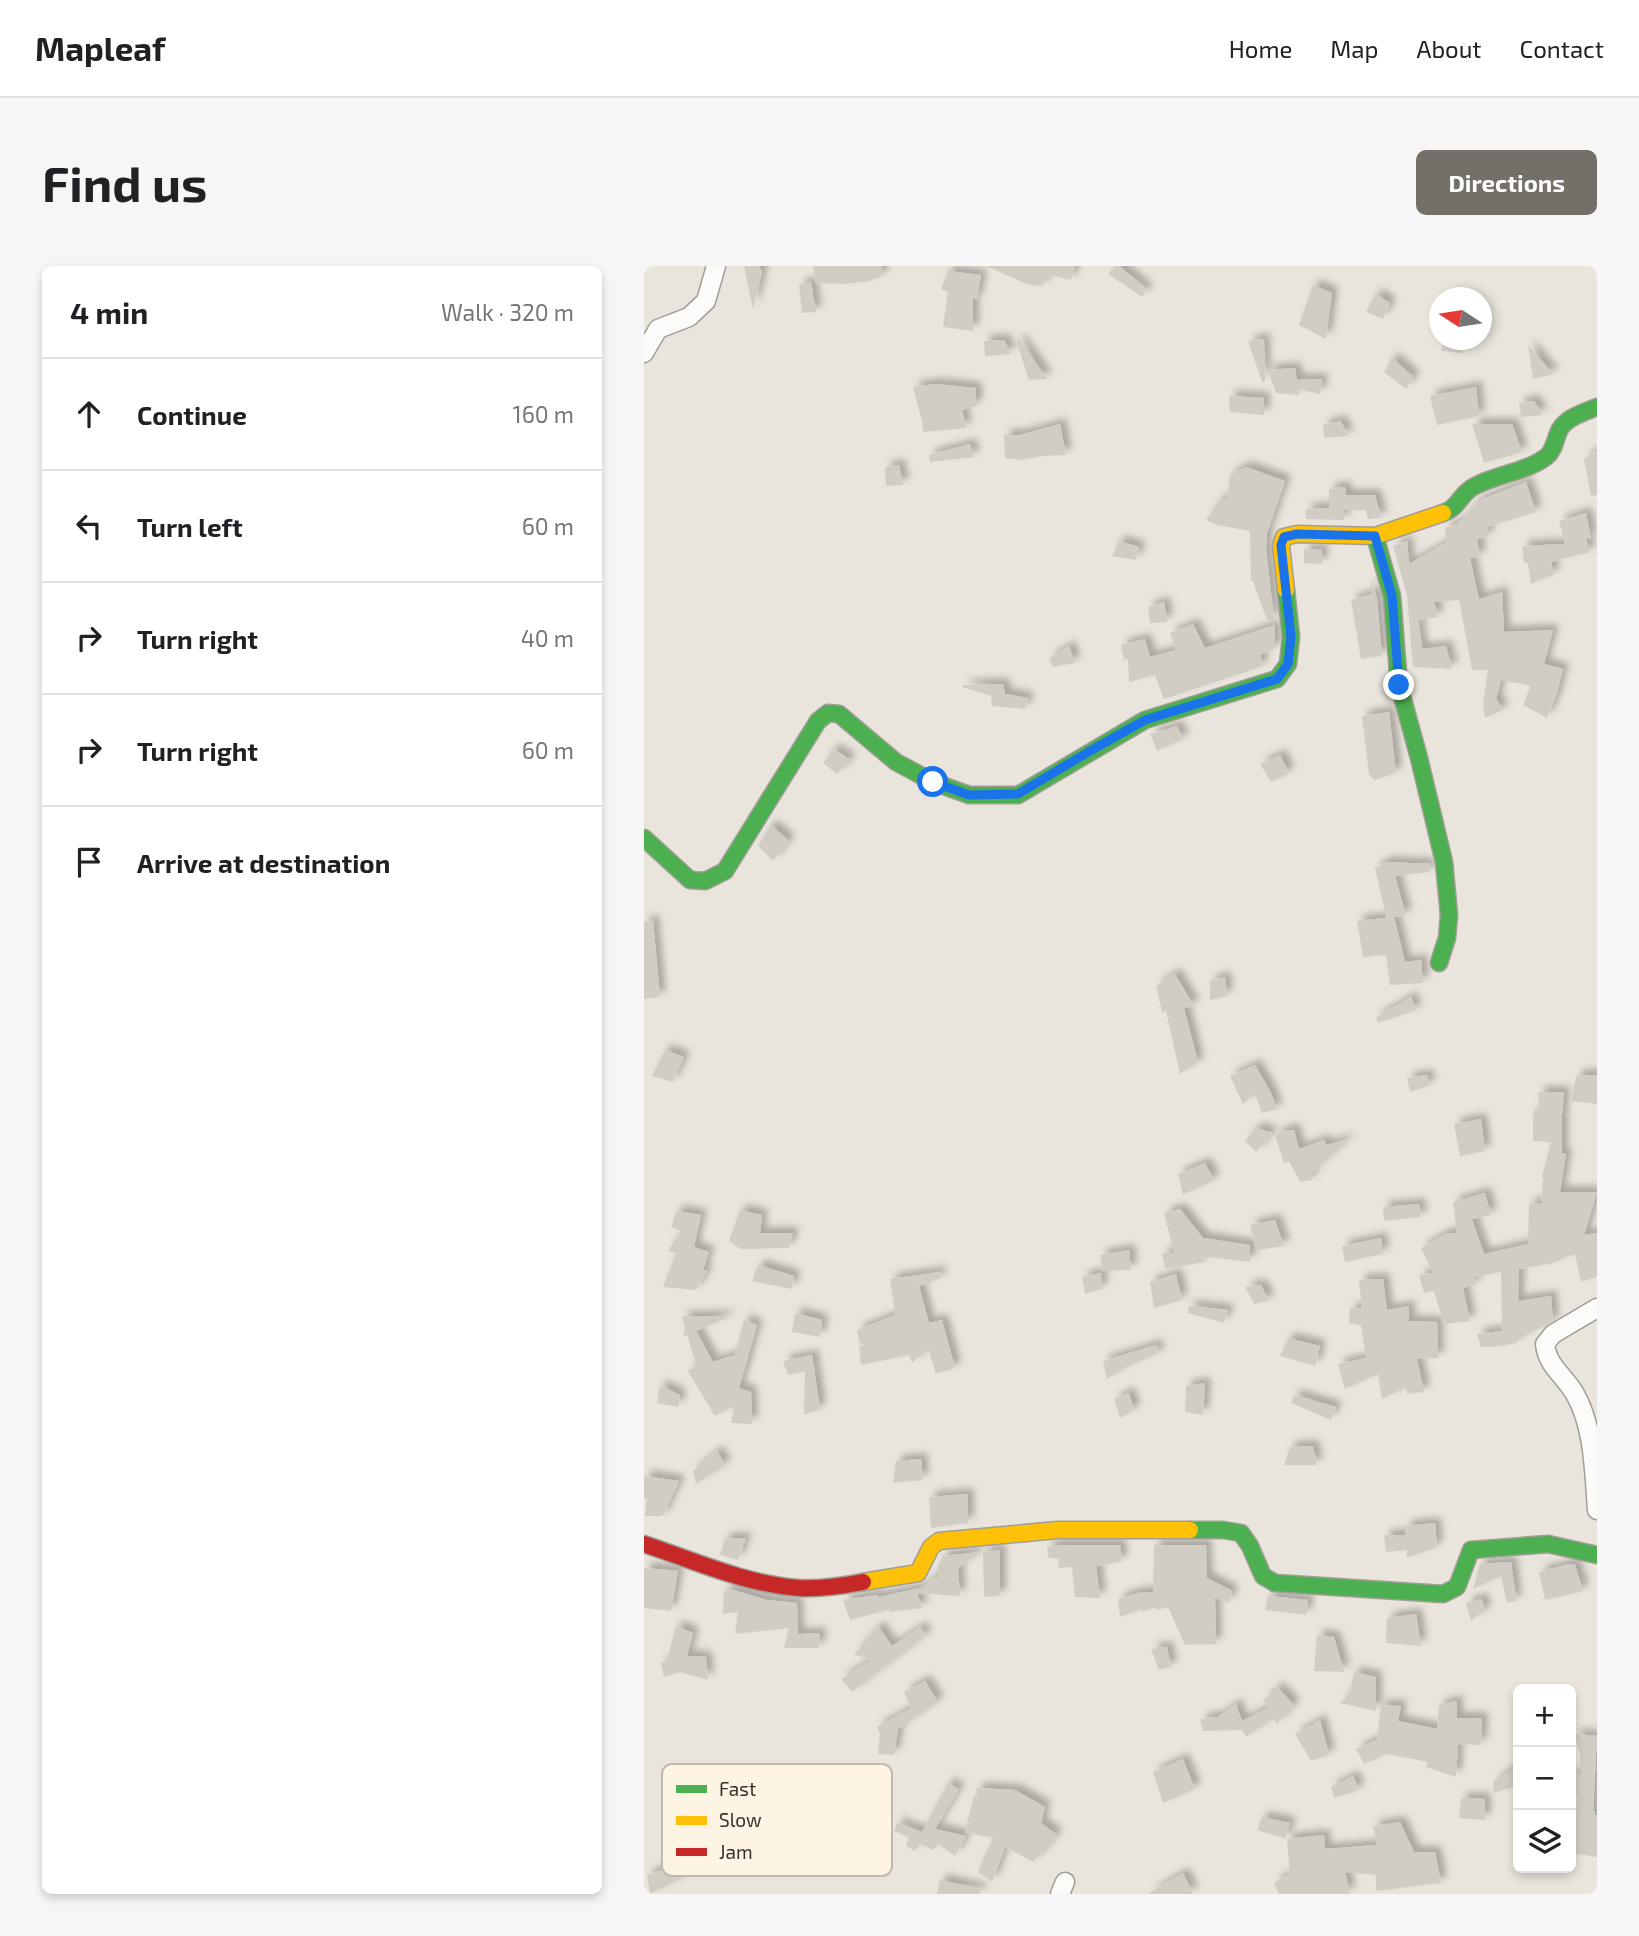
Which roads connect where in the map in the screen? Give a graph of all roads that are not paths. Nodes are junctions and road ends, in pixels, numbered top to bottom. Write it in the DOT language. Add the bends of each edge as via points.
graph roads {
  1 [pos="716,266"];
  2 [pos="644,353"];
  3 [pos="1597,407"];
  4 [pos="1375,536"];
  5 [pos="644,838"];
  6 [pos="1439,962"];
  7 [pos="1597,1308"];
  8 [pos="1597,1510"];
  9 [pos="644,1544"];
  10 [pos="1597,1555"];
  1 -- 2 [label="street" via="706,301 689,317 658,330"];
  3 -- 4 [label="street" via="1565,422 1548,457 1467,490 1452,510"];
  4 -- 5 [label="street" via="1284,537 1281,545 1291,637 1288,664 1277,679 1145,720 1018,794 969,795 933,782 896,762 839,714 828,713 818,721 725,871 705,881 690,880"];
  4 -- 6 [label="street" via="1392,596 1399,685 1444,862 1449,915"];
  7 -- 8 [label="street" via="1553,1334 1545,1344 1546,1356 1575,1394 1588,1428"];
  9 -- 10 [label="street" via="771,1585 802,1588 918,1573 927,1550 939,1541 1058,1530 1223,1530 1241,1533 1263,1576 1275,1583 1443,1594 1457,1587 1472,1550 1548,1544"];
}
